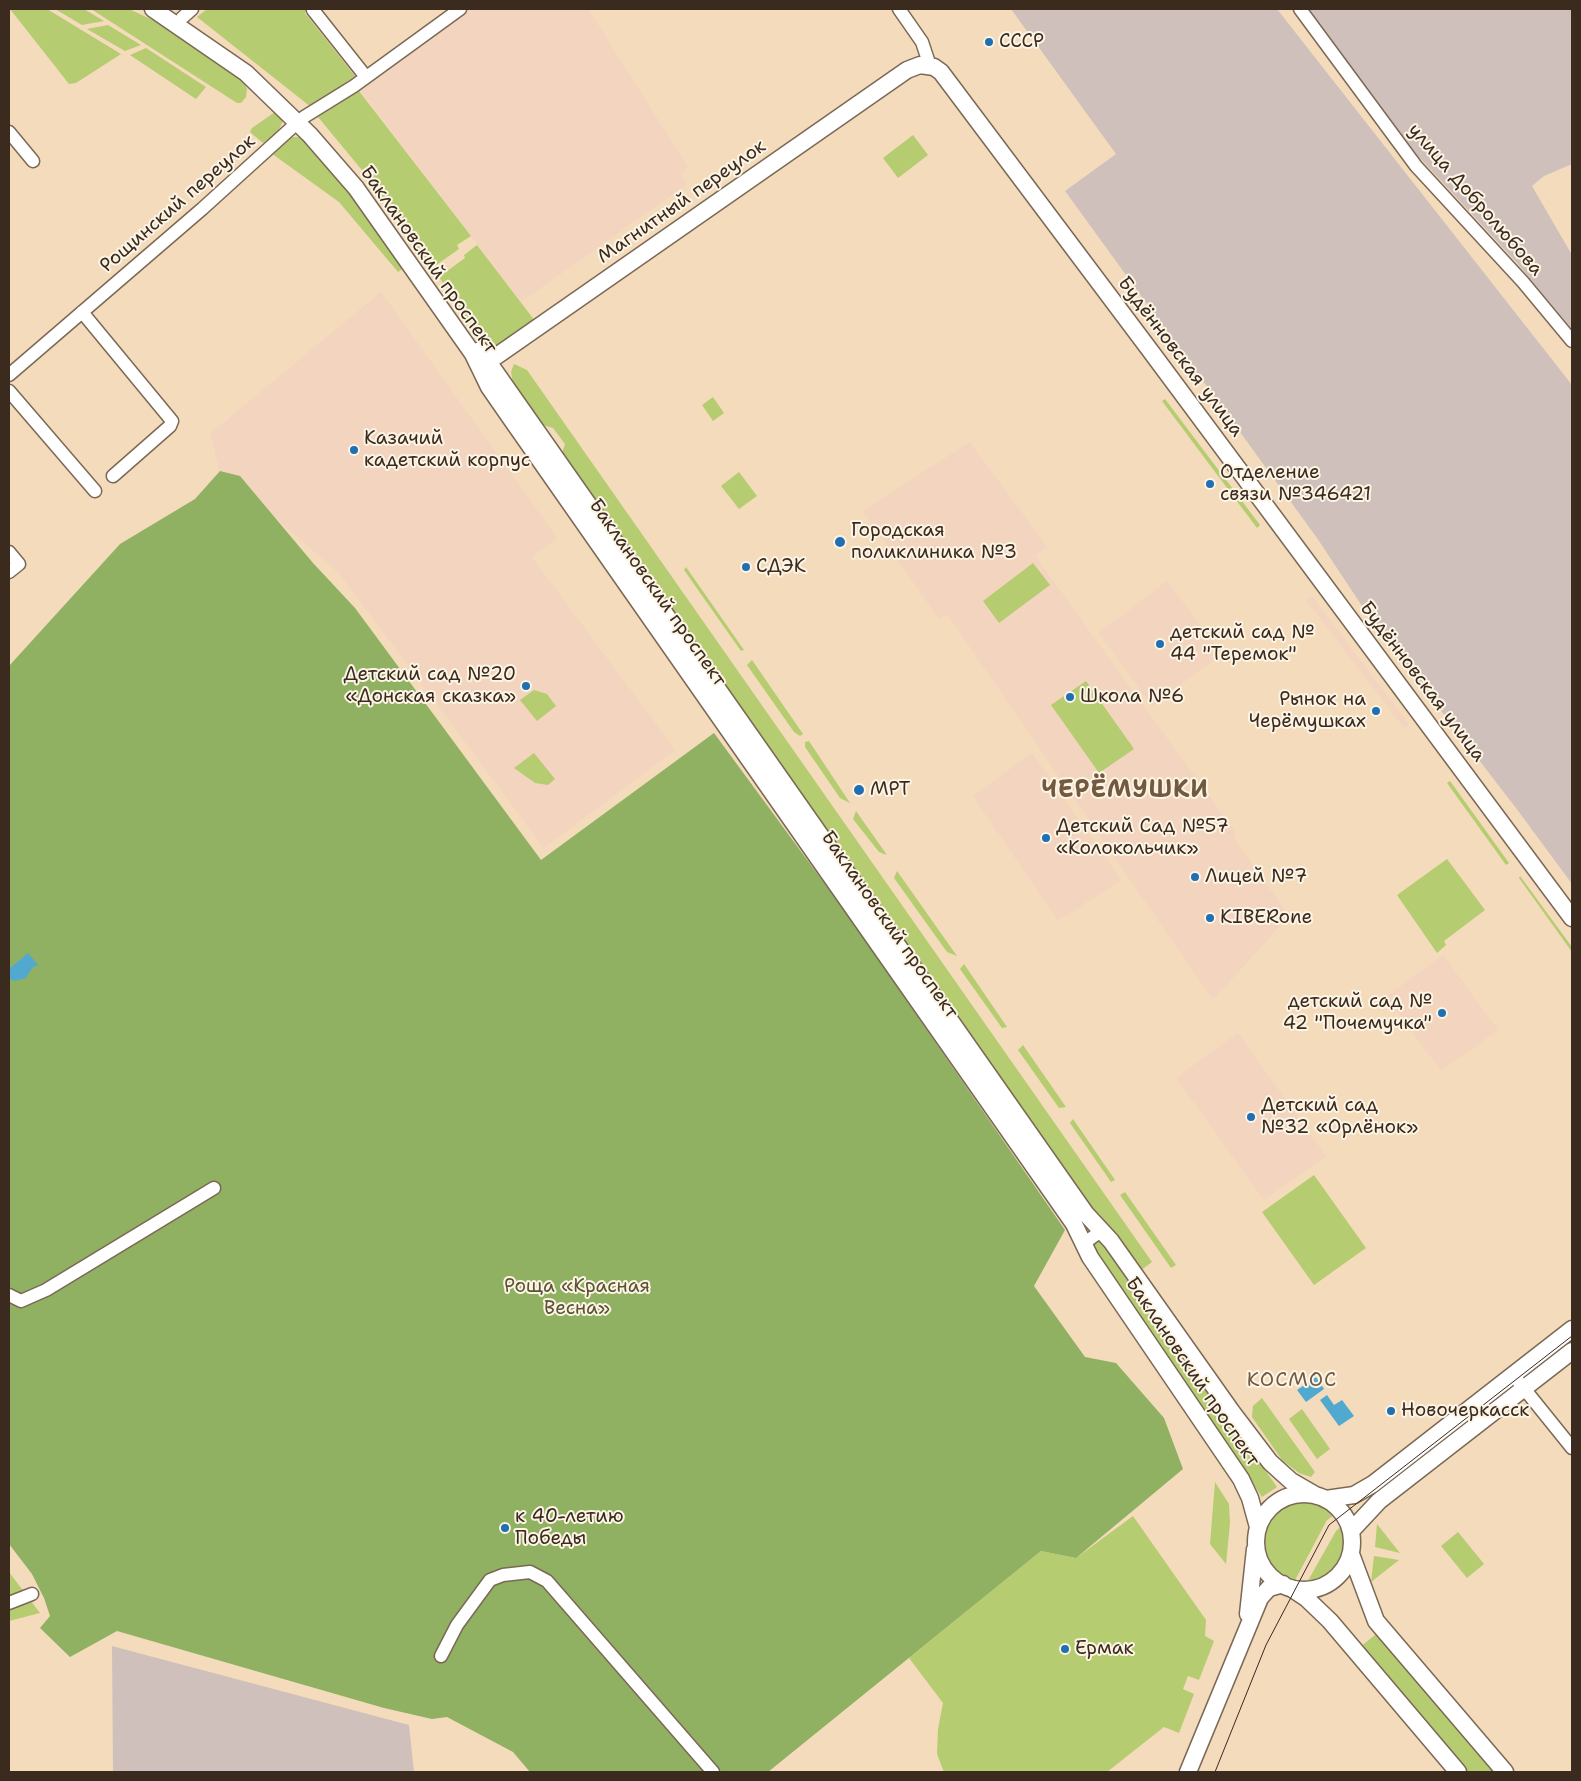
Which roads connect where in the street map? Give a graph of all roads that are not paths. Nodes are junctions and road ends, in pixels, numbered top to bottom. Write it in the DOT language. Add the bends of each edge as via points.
graph roads {
  1 [pos="153,9"];
  2 [pos="168,9"];
  3 [pos="899,9"];
  4 [pos="1300,9"];
  5 [pos="313,10"];
  6 [pos="452,11"];
  7 [pos="187,13"];
  8 [pos="930,66"];
  9 [pos="366,77"];
  10 [pos="301,120"];
  11 [pos="9,132"];
  12 [pos="32,161"];
  13 [pos="82,312"];
  14 [pos="1572,341"];
  15 [pos="484,364"];
  16 [pos="9,375"];
  17 [pos="9,391"];
  18 [pos="112,476"];
  19 [pos="95,491"];
  20 [pos="9,552"];
  21 [pos="9,572"];
  22 [pos="1572,918"];
  23 [pos="214,1188"];
  24 [pos="1101,1231"];
  25 [pos="1083,1244"];
  26 [pos="9,1295"];
  27 [pos="1572,1330"];
  28 [pos="1572,1351"];
  29 [pos="1514,1376"];
  30 [pos="1524,1389"];
  31 [pos="1572,1448"];
  32 [pos="1321,1498"];
  33 [pos="1351,1531"];
  34 [pos="1257,1534"];
  35 [pos="1351,1554"];
  36 [pos="1286,1585"];
  37 [pos="32,1594"];
  38 [pos="9,1603"];
  39 [pos="1246,1629"];
  40 [pos="441,1656"];
  41 [pos="713,1772"];
  42 [pos="1188,1772"];
  43 [pos="1458,1772"];
  44 [pos="1506,1772"];
  1 -- 10 [label="main road, Баклановский проспект" via="246,73"];
  2 -- 7 [label="main road, Баклановский проспект"];
  3 -- 8 [label="street" via="922,42"];
  4 -- 14 [label="street, улица Добролюбова" via="1416,166 1523,282"];
  5 -- 9 [label="street"];
  6 -- 9 [label="street, Рощинский переулок"];
  7 -- 10 [label="main road, Баклановский проспект" via="251,67"];
  8 -- 15 [label="main road, Магнитный переулок" via="920,65 908,70"];
  8 -- 22 [label="main road, Будённовская улица" via="941,72"];
  9 -- 10 [label="street, Рощинский переулок"];
  10 -- 13 [label="street, Рощинский переулок"];
  10 -- 15 [label="main road, Баклановский проспект" via="362,183"];
  11 -- 12 [label="street"];
  13 -- 16 [label="street, Рощинский переулок"];
  13 -- 18 [label="street" via="172,421"];
  15 -- 24 [label="main road, Баклановский проспект" via="1080,1206"];
  15 -- 25 [label="main road, Баклановский проспект" via="489,387 506,413 1074,1224"];
  17 -- 19 [label="street"];
  20 -- 21 [label="street" via="19,564"];
  23 -- 26 [label="street" via="46,1290 21,1301"];
  24 -- 25 [label="street"];
  24 -- 32 [label="main road, Баклановский проспект" via="1270,1462 1291,1481"];
  25 -- 34 [label="main road, Баклановский проспект" via="1241,1479 1250,1498"];
  27 -- 29 [label="main road"];
  28 -- 30 [label="main road"];
  29 -- 30 [label="street"];
  29 -- 32 [label="main road" via="1373,1484 1354,1495"];
  30 -- 31 [label="street"];
  30 -- 33 [label="main road" via="1379,1501"];
  32 -- 33 [label="main road" via="1343,1514"];
  32 -- 34 [label="main road" via="1289,1497 1273,1506"];
  33 -- 35 [label="main road"];
  34 -- 36 [label="main road" via="1259,1558 1264,1567 1272,1577"];
  34 -- 39 [label="main road"];
  35 -- 36 [label="main road" via="1343,1570 1329,1583 1312,1589"];
  35 -- 44 [label="main road" via="1376,1622"];
  36 -- 39 [label="main road" via="1269,1588 1260,1598"];
  36 -- 43 [label="main road" via="1306,1598 1330,1621"];
  37 -- 38 [label="street"];
  39 -- 42 [label="main road"];
  40 -- 41 [label="street" via="456,1625 490,1580 530,1572 547,1581"];
}
